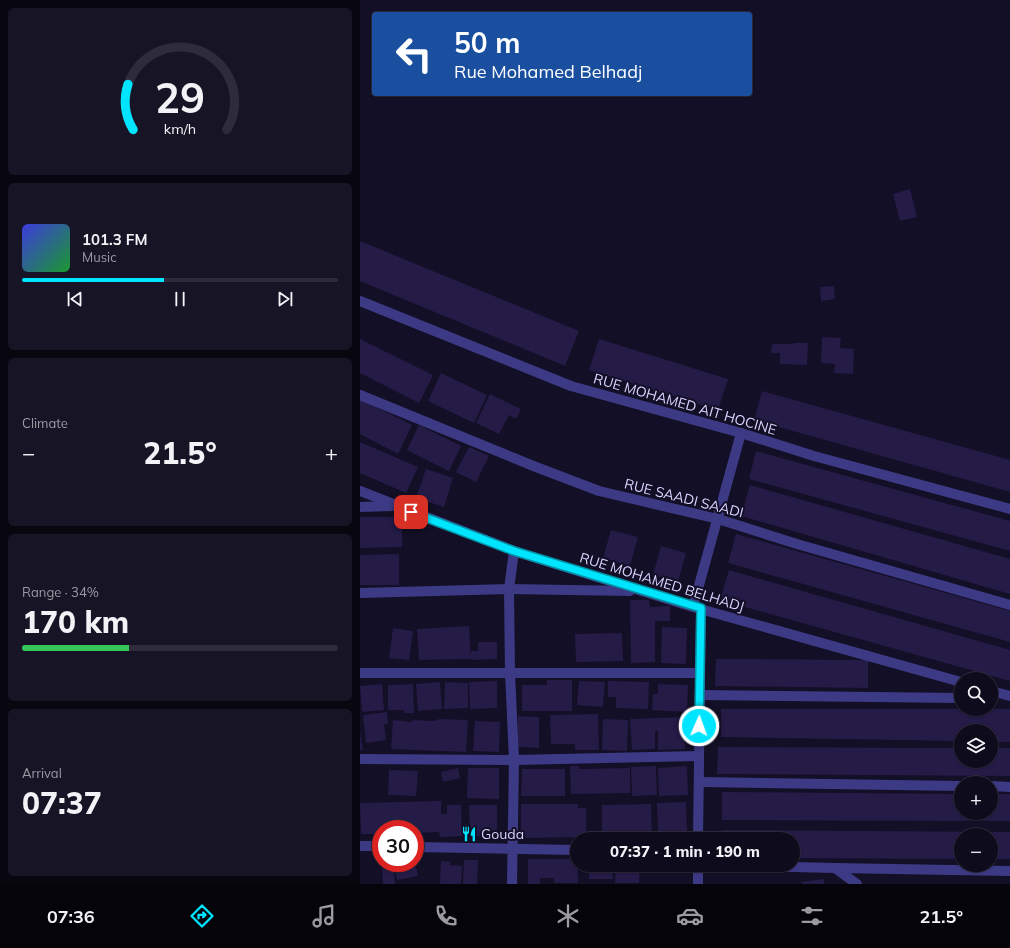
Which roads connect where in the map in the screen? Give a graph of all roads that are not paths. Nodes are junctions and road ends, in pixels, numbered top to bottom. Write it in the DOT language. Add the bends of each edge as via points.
graph roads {
  1 [pos="360,301"];
  2 [pos="360,394"];
  3 [pos="741,433"];
  4 [pos="360,491"];
  5 [pos="360,506"];
  6 [pos="396,506"];
  7 [pos="1010,509"];
  8 [pos="718,519"];
  9 [pos="514,551"];
  10 [pos="509,588"];
  11 [pos="642,592"];
  12 [pos="360,593"];
  13 [pos="1010,605"];
  14 [pos="697,608"];
  15 [pos="360,673"];
  16 [pos="510,673"];
  17 [pos="699,673"];
  18 [pos="954,680"];
  19 [pos="998,693"];
  20 [pos="700,695"];
  21 [pos="1010,697"];
  22 [pos="954,698"];
  23 [pos="998,698"];
  24 [pos="698,756"];
  25 [pos="360,759"];
  26 [pos="514,760"];
  27 [pos="700,782"];
  28 [pos="954,786"];
  29 [pos="998,786"];
  30 [pos="1010,787"];
  31 [pos="698,832"];
  32 [pos="360,846"];
  33 [pos="372,846"];
  34 [pos="424,847"];
  35 [pos="512,850"];
  36 [pos="570,850"];
  37 [pos="800,867"];
  38 [pos="835,868"];
  39 [pos="1010,871"];
  40 [pos="698,872"];
  41 [pos="512,884"];
  42 [pos="698,884"];
  43 [pos="857,884"];
  1 -- 3 [label="street, RUE MOHAMED AIT HOCINE" via="571,386"];
  2 -- 8 [label="street, RUE SAADI SAADI" via="599,491"];
  3 -- 7 [label="street, RUE MOHAMED AIT HOCINE" via="814,456"];
  3 -- 8 [label="street"];
  4 -- 6 [label="street, RUE MOHAMED BELHADJ"];
  5 -- 6 [label="street"];
  6 -- 9 [label="street, RUE MOHAMED BELHADJ"];
  8 -- 13 [label="street, RUE SAADI SAADI"];
  8 -- 14 [label="street"];
  9 -- 10 [label="street"];
  9 -- 11 [label="street, RUE MOHAMED BELHADJ"];
  10 -- 11 [label="street"];
  10 -- 12 [label="street"];
  10 -- 16 [label="street"];
  11 -- 14 [label="street, RUE MOHAMED BELHADJ"];
  14 -- 17 [label="street"];
  14 -- 18 [label="street, RUE MOHAMED BELHADJ"];
  15 -- 16 [label="street"];
  16 -- 17 [label="street"];
  16 -- 26 [label="street"];
  17 -- 20 [label="street"];
  19 -- 21 [label="street"];
  20 -- 22 [label="street"];
  20 -- 24 [label="street"];
  21 -- 23 [label="street"];
  24 -- 26 [label="street"];
  24 -- 27 [label="street"];
  25 -- 26 [label="street"];
  26 -- 35 [label="street"];
  27 -- 28 [label="street"];
  27 -- 31 [label="street"];
  29 -- 30 [label="street"];
  32 -- 33 [label="street"];
  34 -- 35 [label="street"];
  35 -- 36 [label="street"];
  35 -- 41 [label="street"];
  37 -- 38 [label="street"];
  38 -- 39 [label="street"];
  38 -- 43 [label="street"];
  40 -- 42 [label="street"];
}
